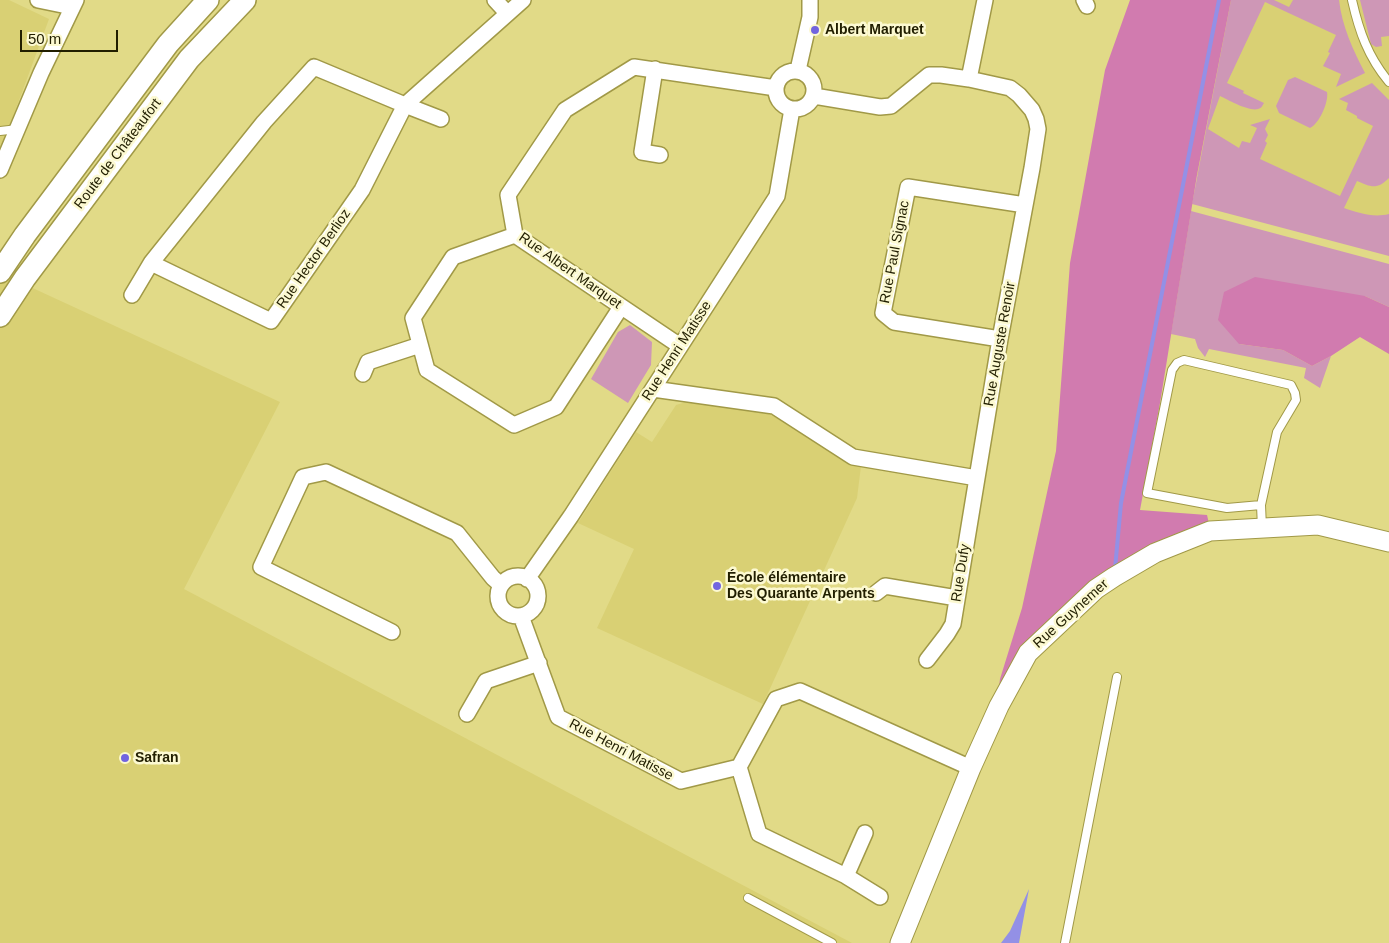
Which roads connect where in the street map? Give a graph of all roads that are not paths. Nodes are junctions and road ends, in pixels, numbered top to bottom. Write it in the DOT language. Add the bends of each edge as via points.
graph roads {
  1 [pos="38,0"];
  2 [pos="208,0"];
  3 [pos="245,0"];
  4 [pos="495,0"];
  5 [pos="523,0"];
  6 [pos="810,0"];
  7 [pos="985,0"];
  8 [pos="1352,0"];
  9 [pos="74,4"];
  10 [pos="507,13"];
  11 [pos="655,69"];
  12 [pos="798,70"];
  13 [pos="969,79"];
  14 [pos="1389,82"];
  15 [pos="776,88"];
  16 [pos="814,96"];
  17 [pos="405,105"];
  18 [pos="792,109"];
  19 [pos="441,119"];
  20 [pos="18,129"];
  21 [pos="0,131"];
  22 [pos="660,155"];
  23 [pos="0,170"];
  24 [pos="1024,205"];
  25 [pos="515,235"];
  26 [pos="151,263"];
  27 [pos="0,272"];
  28 [pos="132,295"];
  29 [pos="621,306"];
  30 [pos="0,316"];
  31 [pos="1000,339"];
  32 [pos="420,345"];
  33 [pos="680,346"];
  34 [pos="363,374"];
  35 [pos="653,389"];
  36 [pos="977,478"];
  37 [pos="1261,505"];
  38 [pos="1262,528"];
  39 [pos="1389,542"];
  40 [pos="527,579"];
  41 [pos="501,585"];
  42 [pos="876,593"];
  43 [pos="957,598"];
  44 [pos="521,616"];
  45 [pos="392,632"];
  46 [pos="927,660"];
  47 [pos="539,663"];
  48 [pos="1117,678"];
  49 [pos="467,714"];
  50 [pos="739,767"];
  51 [pos="971,768"];
  52 [pos="865,833"];
  53 [pos="846,876"];
  54 [pos="880,897"];
  55 [pos="748,898"];
  56 [pos="832,943"];
  57 [pos="900,943"];
  58 [pos="1065,943"];
  1 -- 9 [label="street"];
  2 -- 27 [label="main road, Route de Châteaufort" via="168,44"];
  3 -- 30 [label="main road, Route de Châteaufort" via="189,59"];
  4 -- 10 [label="street"];
  5 -- 10 [label="street, Rue Hector Berlioz"];
  6 -- 12 [label="street" via="810,17"];
  7 -- 13 [label="street"];
  8 -- 14 [label="lane" via="1371,57"];
  9 -- 20 [label="street"];
  10 -- 17 [label="street, Rue Hector Berlioz"];
  11 -- 15 [label="street, Rue Albert Marquet"];
  11 -- 22 [label="street" via="642,152"];
  11 -- 25 [label="street, Rue Albert Marquet" via="634,67 565,110 508,195"];
  12 -- 15 [label="street" via="783,74"];
  12 -- 16 [label="street" via="812,79"];
  13 -- 16 [label="street, Rue Auguste Renoir" via="929,76 891,106"];
  13 -- 24 [label="street, Rue Auguste Renoir" via="1010,88 1032,110 1036,119 1038,130"];
  15 -- 18 [label="street" via="779,101"];
  16 -- 18 [label="street" via="806,107"];
  17 -- 19 [label="street"];
  17 -- 26 [label="street" via="314,67 264,122"];
  17 -- 26 [label="street, Rue Hector Berlioz" via="362,190 271,322"];
  18 -- 33 [label="street, Rue Henri Matisse" via="778,196"];
  20 -- 21 [label="lane"];
  20 -- 23 [label="street"];
  24 -- 31 [label="street, Rue Auguste Renoir"];
  24 -- 31 [label="street, Rue Paul Signac" via="908,187 883,312 894,322"];
  25 -- 29 [label="street, Rue Albert Marquet"];
  25 -- 32 [label="street" via="453,257 413,318"];
  26 -- 28 [label="street"];
  29 -- 32 [label="street" via="556,407 514,425 427,370"];
  29 -- 33 [label="street, Rue Albert Marquet"];
  31 -- 36 [label="street, Rue Auguste Renoir"];
  32 -- 34 [label="street" via="368,362"];
  33 -- 35 [label="street, Rue Henri Matisse"];
  35 -- 36 [label="street" via="774,406 853,457"];
  35 -- 40 [label="street, Rue Henri Matisse"];
  36 -- 43 [label="street, Rue Dufy"];
  37 -- 37 [label="lane" via="1277,432 1296,400 1291,385 1184,360 1177,363 1172,370 1147,493 1226,508"];
  37 -- 38 [label="lane"];
  38 -- 39 [label="street, Rue Guynemer" via="1318,525"];
  38 -- 51 [label="street, Rue Guynemer" via="1210,531 1155,553 1096,589 1028,653"];
  40 -- 41 [label="street" via="513,577"];
  40 -- 44 [label="street" via="533,584 538,597 533,610"];
  41 -- 44 [label="street" via="498,592 501,607 506,613"];
  41 -- 45 [label="street" via="457,533 326,472 303,477 260,567"];
  42 -- 43 [label="street" via="885,586"];
  43 -- 46 [label="street, Rue Dufy" via="953,624"];
  44 -- 47 [label="street, Rue Henri Matisse"];
  47 -- 49 [label="street" via="486,681"];
  47 -- 50 [label="street, Rue Henri Matisse" via="558,717 672,777 681,781"];
  48 -- 58 [label="lane"];
  50 -- 51 [label="street" via="776,699 800,691"];
  50 -- 53 [label="street" via="759,834"];
  51 -- 57 [label="street, Rue Guynemer"];
  52 -- 53 [label="street"];
  53 -- 54 [label="street"];
  55 -- 56 [label="lane"];
}
